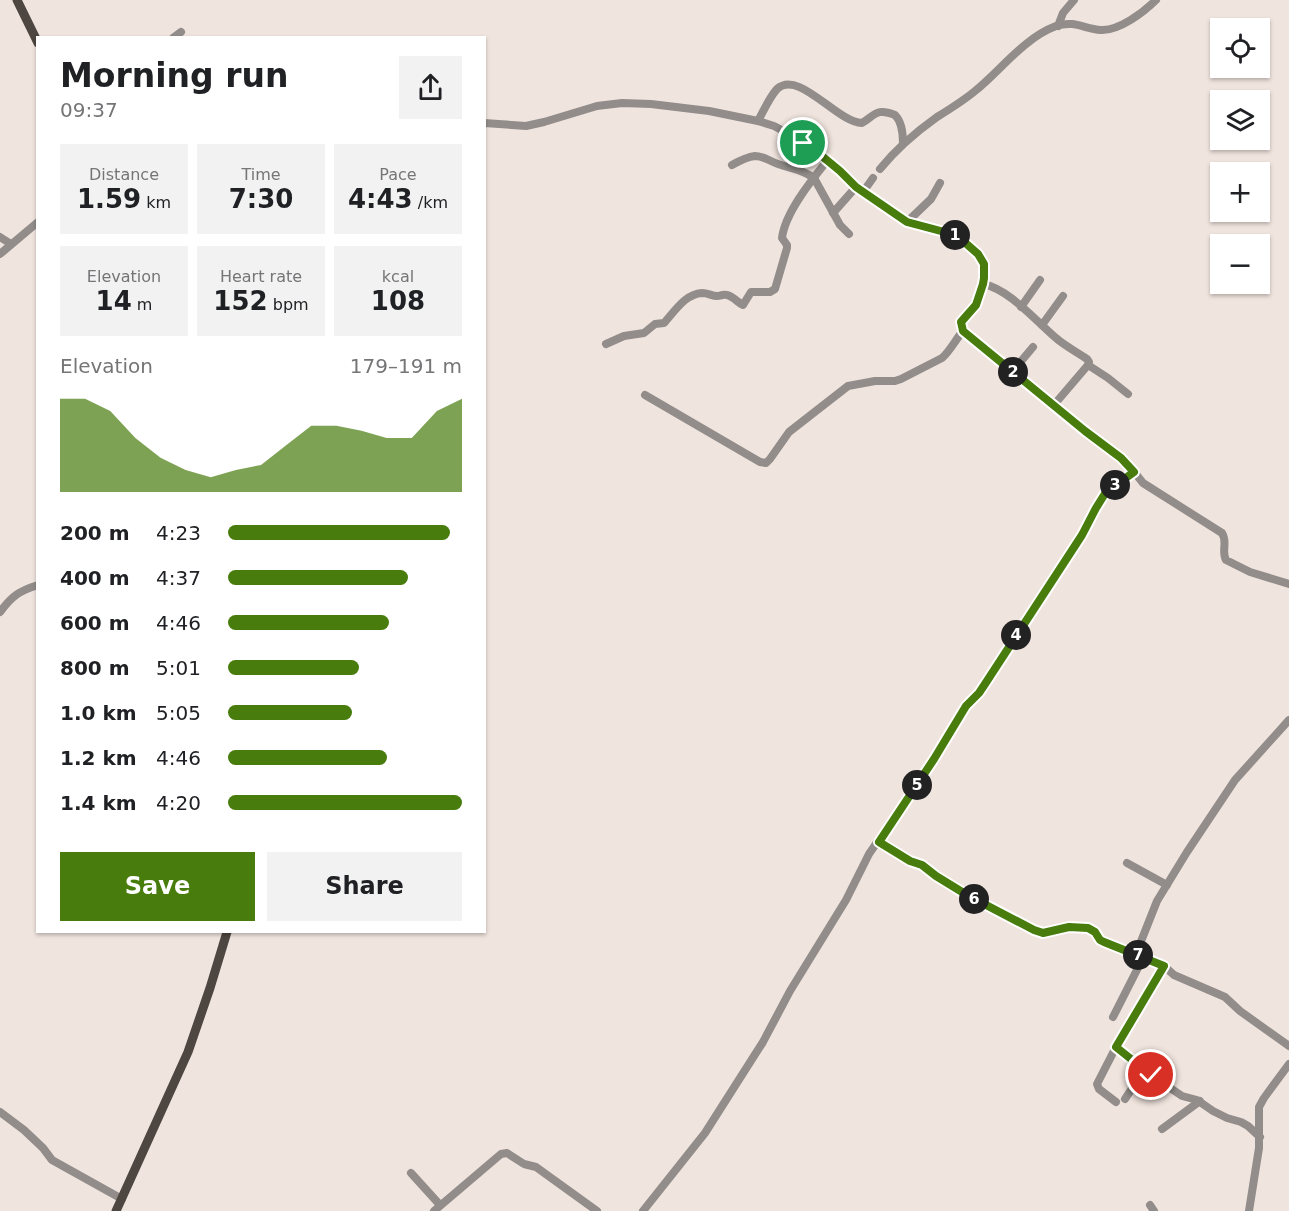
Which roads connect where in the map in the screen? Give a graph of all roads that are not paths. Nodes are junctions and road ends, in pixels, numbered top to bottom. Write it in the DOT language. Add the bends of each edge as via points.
graph roads {
  1 [pos="17,0"];
  2 [pos="1074,0"];
  3 [pos="1156,0"];
  4 [pos="1058,26"];
  5 [pos="181,32"];
  6 [pos="176,36"];
  7 [pos="36,39"];
  8 [pos="758,121"];
  9 [pos="486,123"];
  10 [pos="903,143"];
  11 [pos="827,161"];
  12 [pos="732,165"];
  13 [pos="880,169"];
  14 [pos="814,178"];
  15 [pos="873,178"];
  16 [pos="939,183"];
  17 [pos="860,190"];
  18 [pos="833,213"];
  19 [pos="907,222"];
  20 [pos="36,224"];
  21 [pos="849,234"];
  22 [pos="0,237"];
  23 [pos="11,244"];
  24 [pos="0,254"];
  25 [pos="1041,280"];
  26 [pos="983,284"];
  27 [pos="1063,296"];
  28 [pos="1021,307"];
  29 [pos="1042,325"];
  30 [pos="963,331"];
  31 [pos="606,344"];
  32 [pos="1033,347"];
  33 [pos="1088,365"];
  34 [pos="1012,372"];
  35 [pos="1128,394"];
  36 [pos="645,395"];
  37 [pos="1053,406"];
  38 [pos="1134,472"];
  39 [pos="1289,584"];
  40 [pos="36,586"];
  41 [pos="0,612"];
  42 [pos="1289,720"];
  43 [pos="879,842"];
  44 [pos="1127,863"];
  45 [pos="1167,885"];
  46 [pos="227,933"];
  47 [pos="1139,956"];
  48 [pos="1164,966"];
  49 [pos="1113,1017"];
  50 [pos="1289,1046"];
  51 [pos="1116,1047"];
  52 [pos="1289,1064"];
  53 [pos="1167,1065"];
  54 [pos="1146,1071"];
  55 [pos="1125,1099"];
  56 [pos="1200,1101"];
  57 [pos="1116,1102"];
  58 [pos="0,1112"];
  59 [pos="1162,1129"];
  60 [pos="1260,1137"];
  61 [pos="411,1173"];
  62 [pos="122,1199"];
  63 [pos="437,1208"];
  64 [pos="116,1211"];
  65 [pos="597,1211"];
  66 [pos="643,1211"];
  67 [pos="1249,1211"];
  1 -- 7 [label="main road"];
  2 -- 4 [label="street"];
  3 -- 4 [label="street" via="1110,29 1072,23"];
  4 -- 10 [label="street" via="1020,49 972,93"];
  5 -- 6 [label="street"];
  8 -- 9 [label="street" via="687,108 622,103 525,126"];
  8 -- 10 [label="street" via="779,87 792,84 852,122 862,123 878,112 896,115"];
  8 -- 11 [label="street" via="789,134"];
  10 -- 13 [label="street"];
  11 -- 14 [label="street"];
  11 -- 17 [label="street"];
  12 -- 14 [label="street" via="745,158 765,157"];
  14 -- 18 [label="street"];
  14 -- 31 [label="street" via="784,228 782,238 788,248 775,289 751,292 741,305 727,295 695,295 680,304 664,323"];
  15 -- 17 [label="street"];
  16 -- 19 [label="street" via="931,199"];
  17 -- 18 [label="street"];
  17 -- 19 [label="street"];
  18 -- 21 [label="street"];
  19 -- 26 [label="street" via="942,230 962,240 984,264"];
  20 -- 23 [label="street"];
  22 -- 23 [label="street"];
  23 -- 24 [label="street"];
  25 -- 28 [label="street"];
  26 -- 28 [label="street" via="994,287"];
  26 -- 30 [label="street" via="976,305 961,322"];
  27 -- 29 [label="street"];
  28 -- 29 [label="street"];
  29 -- 33 [label="street" via="1087,359"];
  30 -- 34 [label="street"];
  30 -- 36 [label="street" via="942,358 901,379 848,386 789,432 766,463"];
  32 -- 34 [label="street"];
  33 -- 35 [label="street"];
  33 -- 37 [label="street"];
  34 -- 37 [label="street"];
  37 -- 38 [label="street"];
  38 -- 39 [label="street" via="1150,488 1222,533 1226,560"];
  38 -- 43 [label="street" via="1106,492"];
  40 -- 41 [label="street" via="16,593"];
  42 -- 45 [label="street" via="1235,780"];
  43 -- 47 [label="street" via="1034,930 1043,933 1069,927 1088,928 1100,940"];
  43 -- 66 [label="street" via="712,1123"];
  44 -- 45 [label="street"];
  45 -- 47 [label="street" via="1150,915"];
  46 -- 62 [label="main road" via="188,1052"];
  47 -- 48 [label="street"];
  47 -- 49 [label="street"];
  48 -- 50 [label="street" via="1174,975 1225,997"];
  48 -- 51 [label="street"];
  51 -- 54 [label="street"];
  51 -- 57 [label="street" via="1097,1084"];
  52 -- 60 [label="street" via="1259,1107"];
  53 -- 54 [label="street" via="1155,1058"];
  54 -- 55 [label="street"];
  54 -- 56 [label="street" via="1182,1096"];
  56 -- 59 [label="street"];
  56 -- 60 [label="street" via="1248,1126"];
  58 -- 62 [label="street" via="24,1130 52,1161"];
  60 -- 67 [label="street"];
  61 -- 63 [label="street"];
  62 -- 64 [label="main road"];
  63 -- 65 [label="street" via="507,1153 536,1167"];
}
